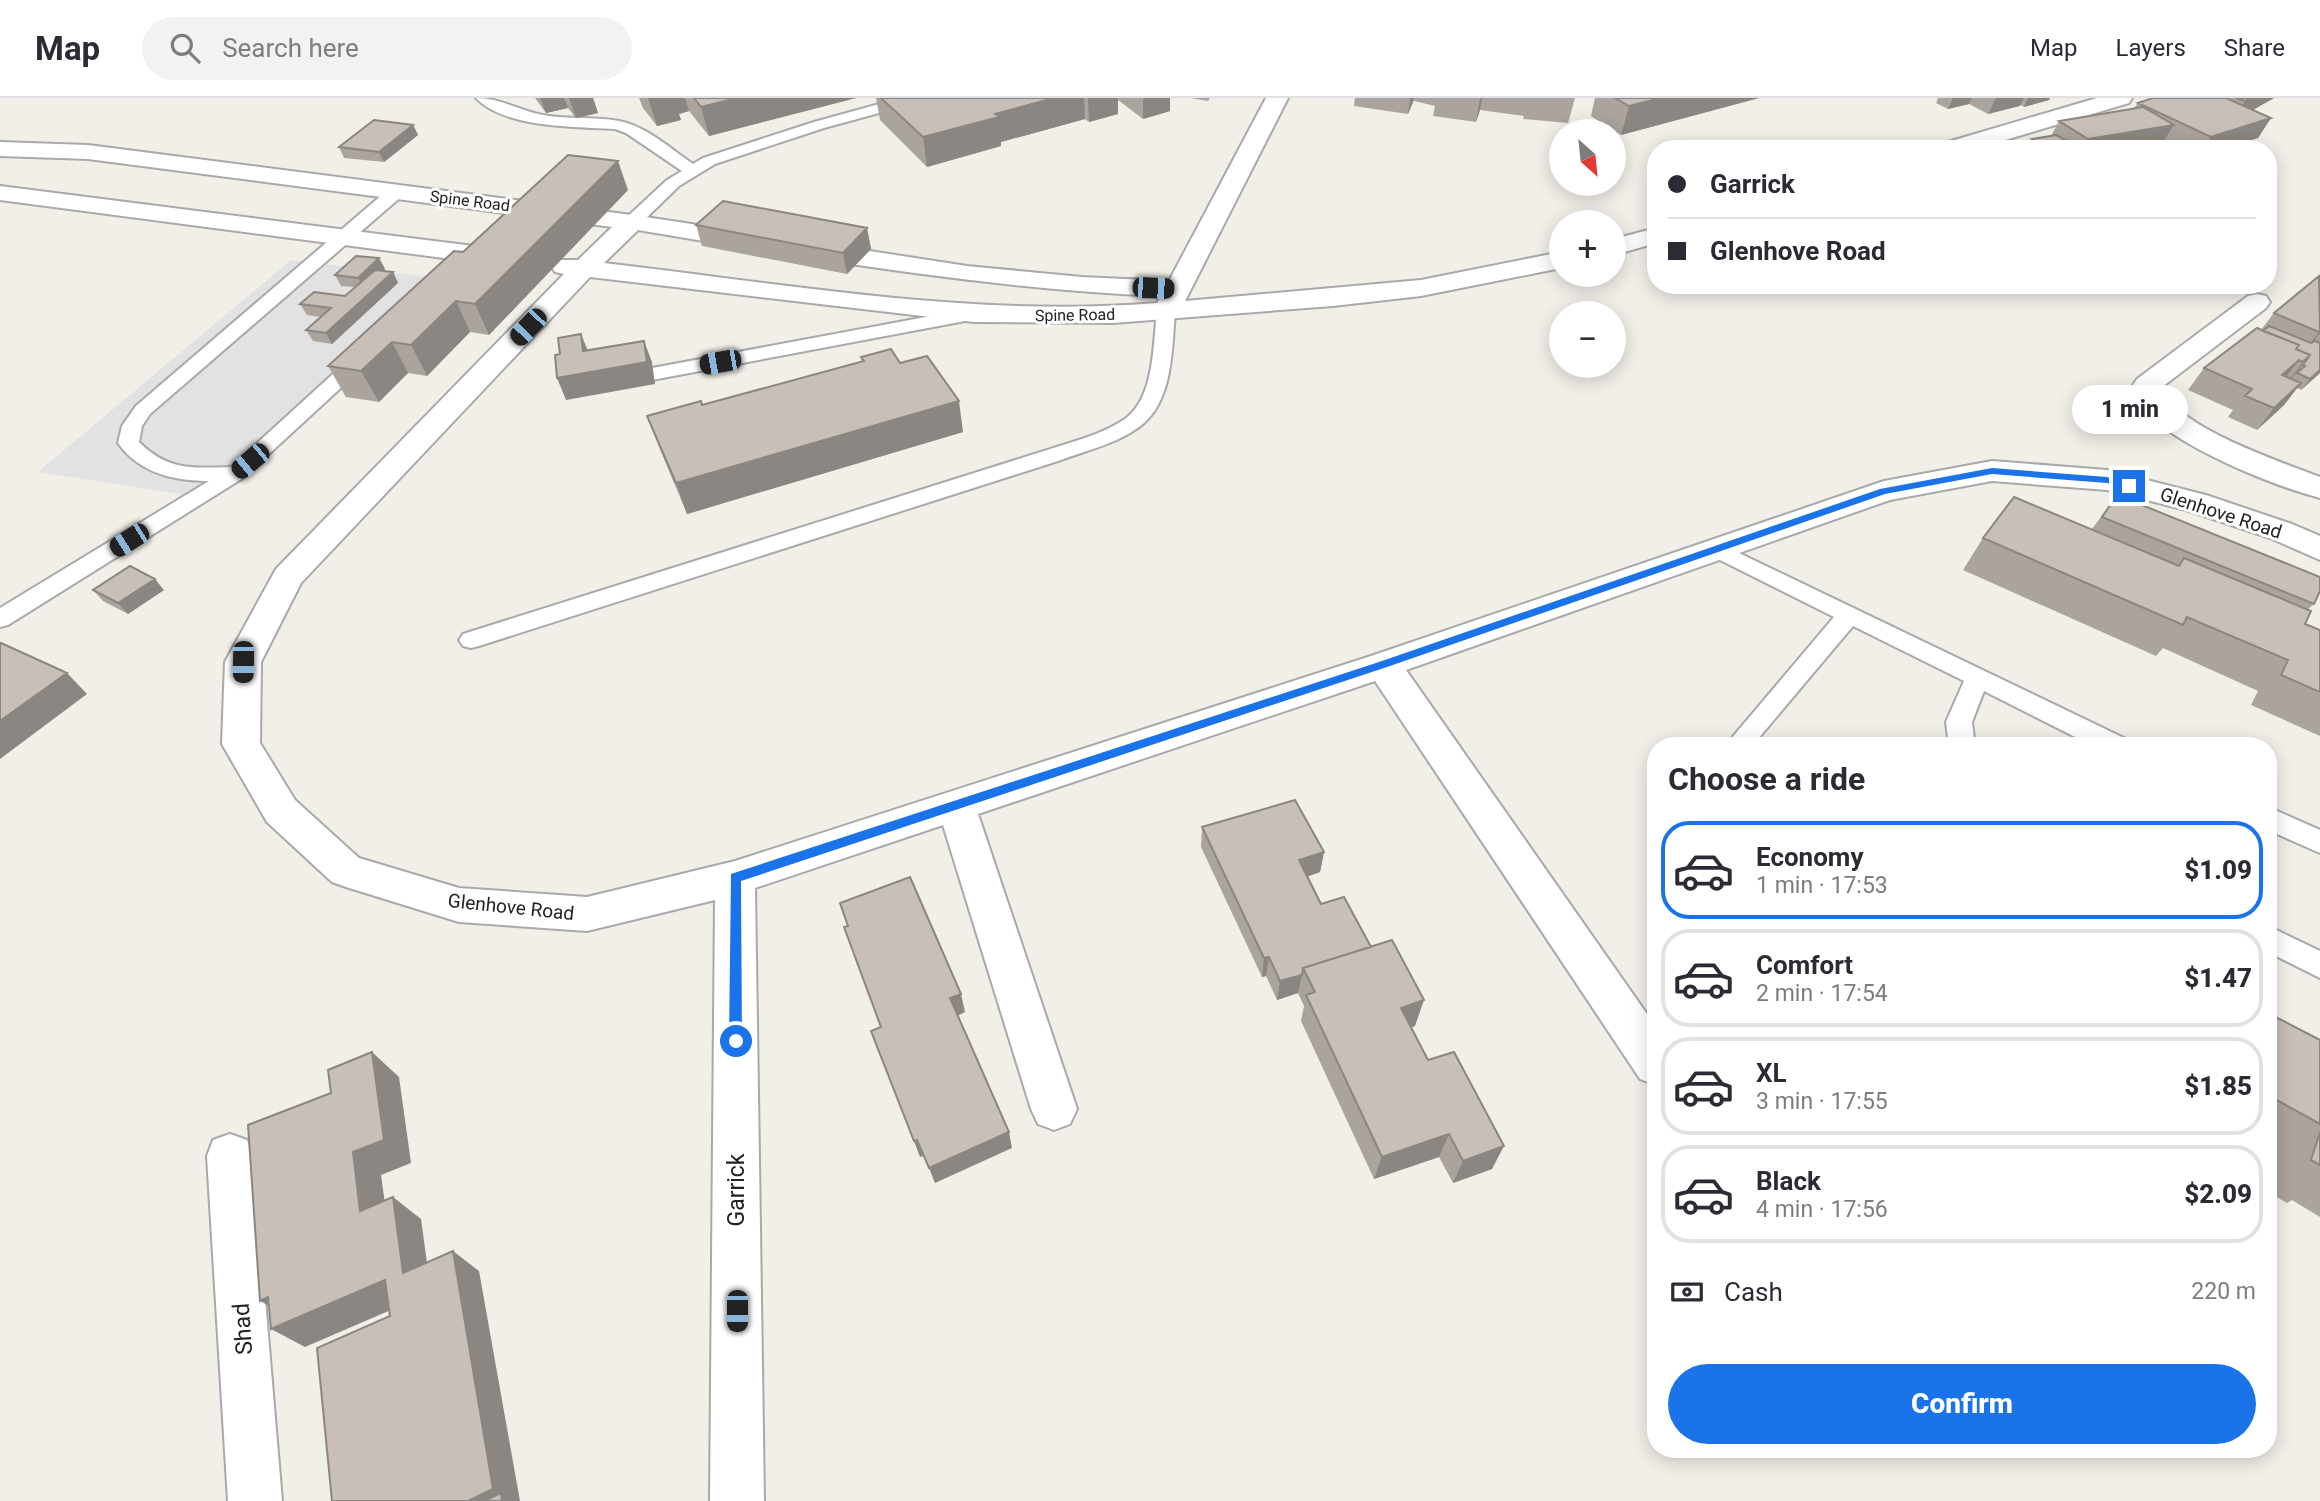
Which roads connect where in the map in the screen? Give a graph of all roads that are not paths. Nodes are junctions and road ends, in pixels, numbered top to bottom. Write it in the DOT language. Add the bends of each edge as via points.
graph roads {
  1 [pos="484,98"];
  2 [pos="918,98"];
  3 [pos="1278,98"];
  4 [pos="2121,98"];
  5 [pos="1979,140"];
  6 [pos="0,149"];
  7 [pos="692,170"];
  8 [pos="245,172"];
  9 [pos="396,192"];
  10 [pos="0,193"];
  11 [pos="517,207"];
  12 [pos="181,216"];
  13 [pos="632,222"];
  14 [pos="345,238"];
  15 [pos="1647,238"];
  16 [pos="1626,244"];
  17 [pos="481,247"];
  18 [pos="1549,262"];
  19 [pos="583,269"];
  20 [pos="1171,300"];
  21 [pos="2257,302"];
  22 [pos="974,314"];
  23 [pos="380,342"];
  24 [pos="620,380"];
  25 [pos="236,473"];
  26 [pos="2320,488"];
  27 [pos="1714,548"];
  28 [pos="2320,549"];
  29 [pos="1849,615"];
  30 [pos="0,619"];
  31 [pos="471,640"];
  32 [pos="1383,664"];
  33 [pos="1978,677"];
  34 [pos="1745,737"];
  35 [pos="1961,737"];
  36 [pos="2099,737"];
  37 [pos="956,806"];
  38 [pos="2277,822"];
  39 [pos="2320,842"];
  40 [pos="735,878"];
  41 [pos="2277,943"];
  42 [pos="2320,965"];
  43 [pos="1647,1052"];
  44 [pos="1054,1109"];
  45 [pos="230,1156"];
  46 [pos="255,1501"];
  47 [pos="737,1501"];
  1 -- 7 [label="lane" via="509,111 545,120 624,127"];
  2 -- 7 [label="lane" via="768,141"];
  3 -- 20 [label="street"];
  4 -- 5 [label="street"];
  6 -- 8 [label="street, Spine Road" via="88,152"];
  7 -- 13 [label="lane"];
  8 -- 9 [label="street, Spine Road"];
  8 -- 12 [label="street"];
  9 -- 11 [label="street, Spine Road"];
  9 -- 14 [label="lane"];
  10 -- 12 [label="street, Spine Road"];
  11 -- 13 [label="street, Spine Road"];
  11 -- 17 [label="lane"];
  12 -- 14 [label="street, Spine Road"];
  13 -- 19 [label="street, Glenhove Road"];
  13 -- 20 [label="street, Spine Road"];
  14 -- 17 [label="street, Spine Road"];
  14 -- 25 [label="lane" via="143,410 132,426 128,443 154,467 185,474"];
  15 -- 16 [label="street"];
  17 -- 19 [label="street, Spine Road"];
  18 -- 20 [label="street, Spine Road" via="1421,288 1333,298 1241,303"];
  19 -- 22 [label="street, Spine Road"];
  19 -- 40 [label="street, Glenhove Road" via="288,577 243,662 241,744 281,811 345,870 459,905 587,915"];
  20 -- 22 [label="street, Spine Road" via="1100,315"];
  20 -- 31 [label="lane" via="1160,370 1150,398 1139,417 1116,430 1051,456"];
  21 -- 26 [label="street" via="2147,386 2153,403 2201,437"];
  22 -- 24 [label="lane"];
  23 -- 25 [label="lane"];
  25 -- 30 [label="lane"];
  27 -- 28 [label="street, Glenhove Road" via="1884,491 1992,471 2107,480 2195,502"];
  27 -- 29 [label="lane"];
  27 -- 32 [label="street, Glenhove Road"];
  29 -- 33 [label="lane"];
  29 -- 34 [label="lane"];
  32 -- 37 [label="street, Glenhove Road"];
  32 -- 43 [label="street"];
  33 -- 35 [label="lane" via="1959,722"];
  33 -- 36 [label="lane"];
  37 -- 40 [label="street, Glenhove Road"];
  37 -- 44 [label="street"];
  38 -- 39 [label="lane"];
  40 -- 47 [label="street, Garrick"];
  41 -- 42 [label="lane"];
  45 -- 46 [label="street, Shad"];
}
